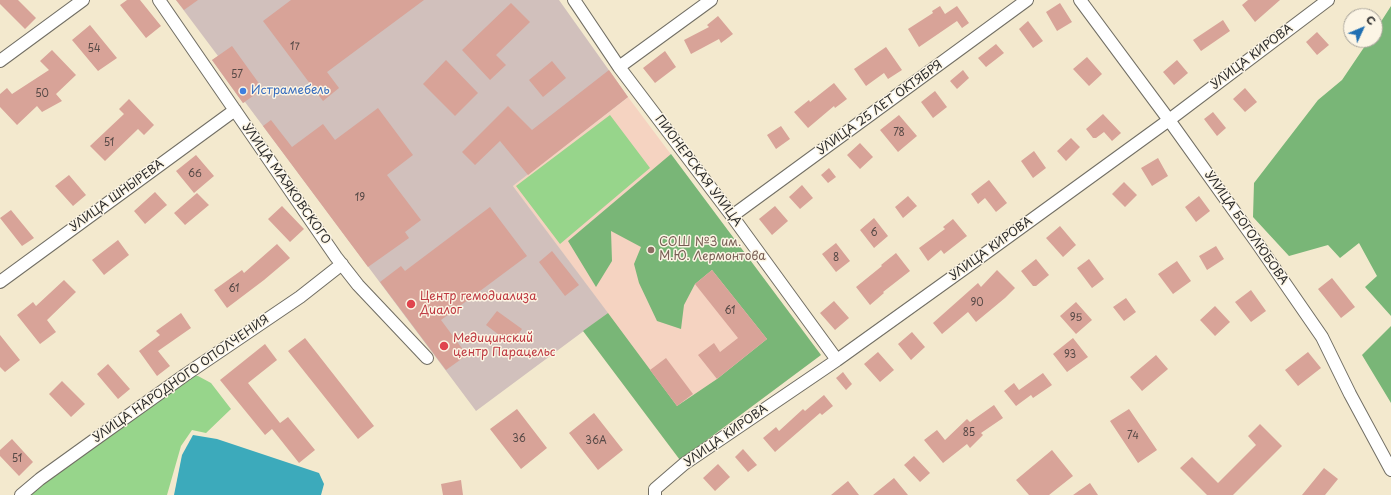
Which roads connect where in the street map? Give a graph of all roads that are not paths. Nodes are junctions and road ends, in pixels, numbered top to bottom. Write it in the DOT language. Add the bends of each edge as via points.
graph roads {
  1 [pos="84,0"];
  2 [pos="159,0"];
  3 [pos="574,0"];
  4 [pos="711,0"];
  5 [pos="1027,0"];
  6 [pos="1080,0"];
  7 [pos="1328,0"];
  8 [pos="0,61"];
  9 [pos="619,67"];
  10 [pos="234,110"];
  11 [pos="1169,120"];
  12 [pos="732,216"];
  13 [pos="342,264"];
  14 [pos="0,282"];
  15 [pos="426,358"];
  16 [pos="837,360"];
  17 [pos="1391,470"];
  18 [pos="21,495"];
  19 [pos="655,495"];
  1 -- 8 [label="street"];
  2 -- 10 [label="street, УЛИЦА МАЯКОВСКОГО"];
  3 -- 9 [label="street, ПИОНЕРСКАЯ УЛИЦА"];
  4 -- 9 [label="street"];
  5 -- 12 [label="street, УЛИЦА 25 ЛЕТ ОКТЯБРЯ"];
  6 -- 11 [label="street, УЛИЦА БОГОЛЮБОВА"];
  7 -- 11 [label="street, УЛИЦА КИРОВА"];
  9 -- 12 [label="street, ПИОНЕРСКАЯ УЛИЦА"];
  10 -- 13 [label="street, УЛИЦА МАЯКОВСКОГО"];
  10 -- 14 [label="street, УЛИЦА ШНЫРЕВА"];
  11 -- 16 [label="street, УЛИЦА КИРОВА"];
  11 -- 17 [label="street, УЛИЦА БОГОЛЮБОВА" via="1322,337"];
  12 -- 16 [label="street, ПИОНЕРСКАЯ УЛИЦА"];
  13 -- 15 [label="street, УЛИЦА МАЯКОВСКОГО" via="358,285"];
  13 -- 18 [label="street, УЛИЦА НАРОДНОГО ОПОЛЧЕНИЯ" via="300,297 185,375"];
  16 -- 19 [label="street, УЛИЦА КИРОВА" via="684,464 655,489"];
}
